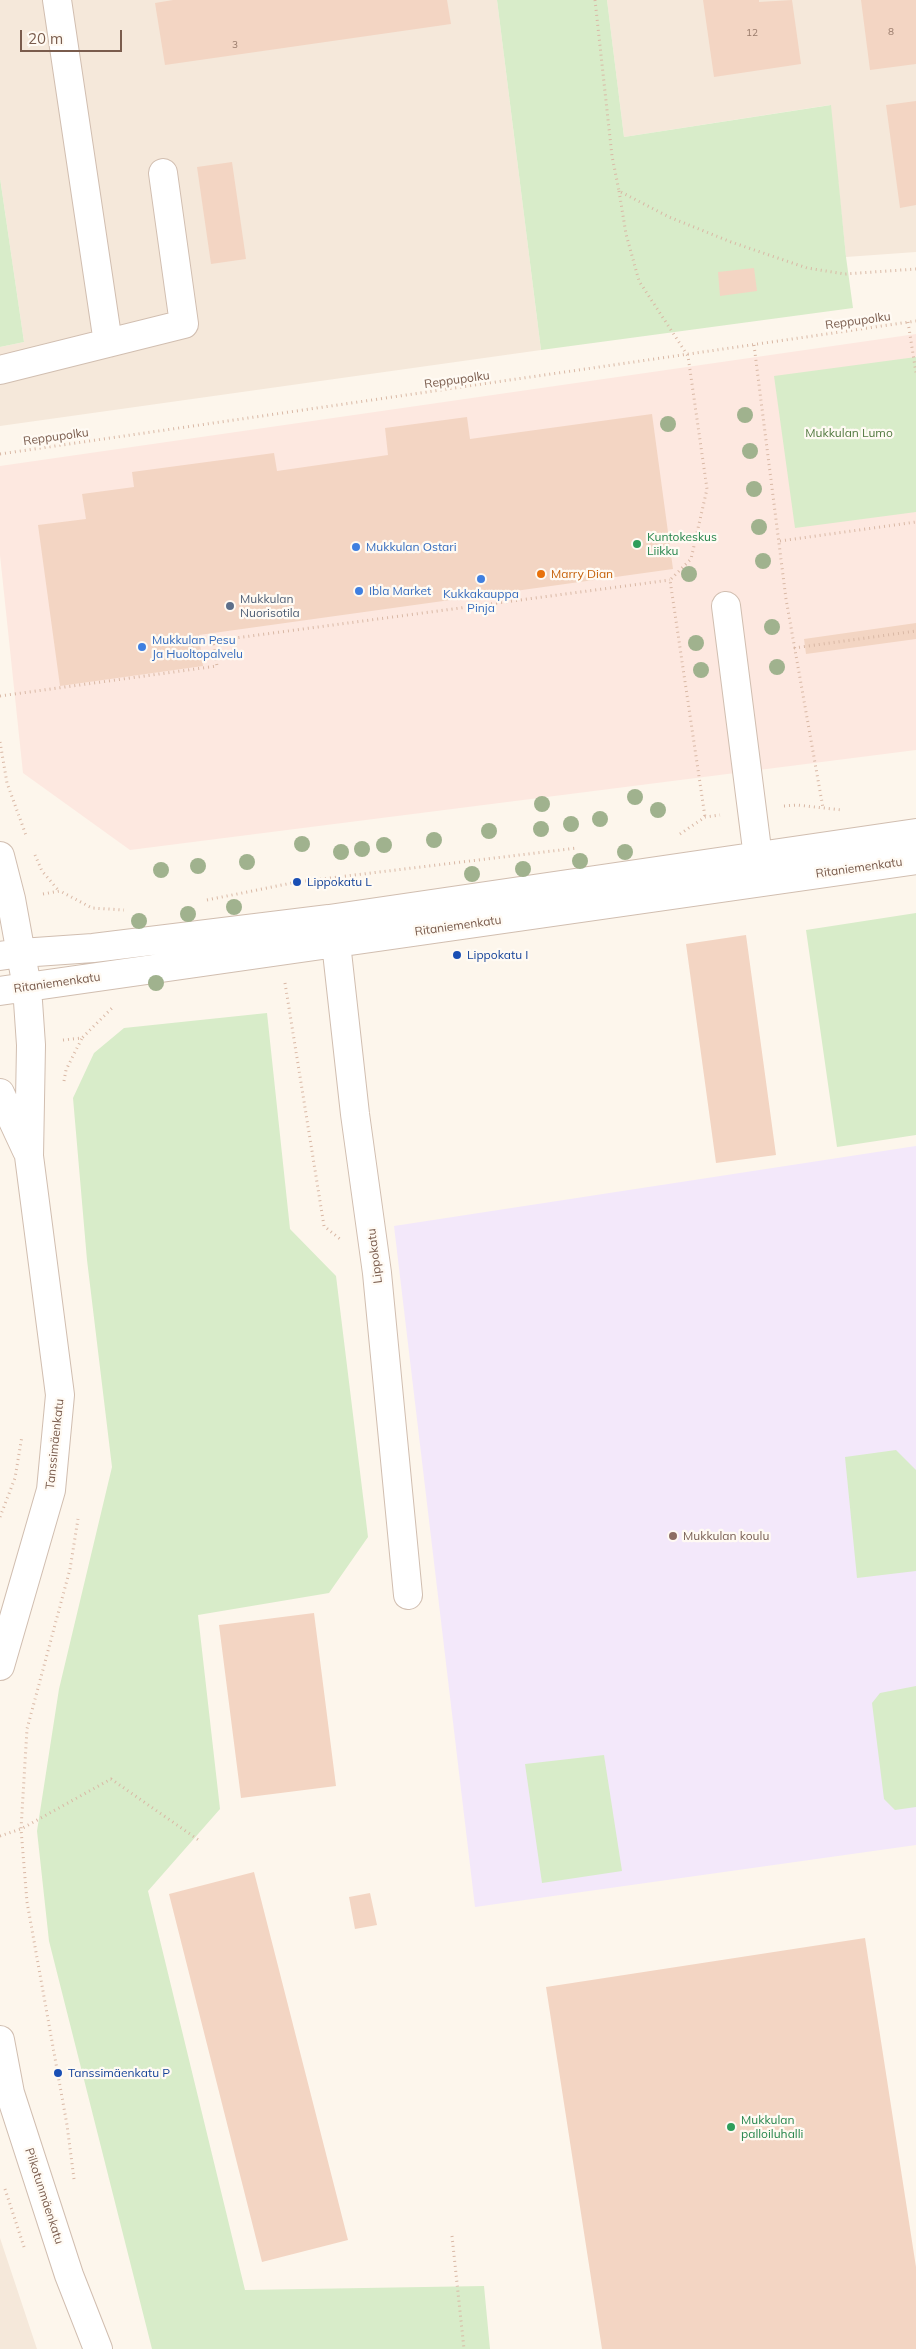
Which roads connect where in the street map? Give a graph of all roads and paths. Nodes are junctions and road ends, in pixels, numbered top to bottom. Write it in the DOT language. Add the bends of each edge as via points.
graph roads {
  1 [pos="56,0"];
  2 [pos="595,0"];
  3 [pos="164,173"];
  4 [pos="619,191"];
  5 [pos="916,269"];
  6 [pos="916,321"];
  7 [pos="908,322"];
  8 [pos="108,343"];
  9 [pos="754,345"];
  10 [pos="688,356"];
  11 [pos="0,370"];
  12 [pos="916,373"];
  13 [pos="0,454"];
  14 [pos="916,522"];
  15 [pos="780,541"];
  16 [pos="670,580"];
  17 [pos="726,606"];
  18 [pos="916,631"];
  19 [pos="794,648"];
  20 [pos="0,696"];
  21 [pos="0,742"];
  22 [pos="822,808"];
  23 [pos="845,810"];
  24 [pos="751,811"];
  25 [pos="705,817"];
  26 [pos="916,833"];
  27 [pos="678,836"];
  28 [pos="28,839"];
  29 [pos="584,847"];
  30 [pos="31,848"];
  31 [pos="0,856"];
  32 [pos="916,860"];
  33 [pos="759,869"];
  34 [pos="60,891"];
  35 [pos="11,899"];
  36 [pos="203,900"];
  37 [pos="133,911"];
  38 [pos="333,931"];
  39 [pos="11,954"];
  40 [pos="285,982"];
  41 [pos="27,987"];
  42 [pos="0,991"];
  43 [pos="82,1038"];
  44 [pos="63,1088"];
  45 [pos="0,1093"];
  46 [pos="29,1156"];
  47 [pos="377,1273"];
  48 [pos="22,1433"];
  49 [pos="79,1511"];
  50 [pos="0,1517"];
  51 [pos="408,1595"];
  52 [pos="0,1666"];
  53 [pos="21,1829"];
  54 [pos="0,1836"];
  55 [pos="200,1841"];
  56 [pos="0,2040"];
  57 [pos="2,2180"];
  58 [pos="74,2182"];
  59 [pos="18,2232"];
  60 [pos="452,2236"];
  61 [pos="98,2349"];
  62 [pos="464,2349"];
  1 -- 8 [label="street"];
  2 -- 4 [label="path" via="612,156"];
  3 -- 8 [label="street" via="184,324"];
  4 -- 5 [label="path" via="678,221 807,268 845,274"];
  4 -- 10 [label="path" via="639,281"];
  6 -- 7 [label="path, Reppupolku"];
  7 -- 9 [label="path, Reppupolku"];
  7 -- 12 [label="path"];
  8 -- 11 [label="street"];
  9 -- 10 [label="path, Reppupolku"];
  9 -- 15 [label="path"];
  10 -- 13 [label="path, Reppupolku"];
  10 -- 16 [label="path" via="707,489 691,559"];
  14 -- 15 [label="path"];
  15 -- 19 [label="path"];
  16 -- 20 [label="path" via="213,641 217,666"];
  16 -- 25 [label="path"];
  17 -- 24 [label="street"];
  18 -- 19 [label="path"];
  19 -- 22 [label="path"];
  21 -- 28 [label="path" via="6,783"];
  22 -- 23 [label="path"];
  22 -- 24 [label="path" via="797,805"];
  24 -- 25 [label="path"];
  24 -- 33 [label="street"];
  25 -- 27 [label="path"];
  26 -- 33 [label="street, Ritaniemenkatu"];
  29 -- 36 [label="path" via="297,882"];
  30 -- 34 [label="path" via="42,871"];
  31 -- 35 [label="street, Tanssimäenkatu"];
  32 -- 33 [label="street, Ritaniemenkatu"];
  33 -- 38 [label="street, Ritaniemenkatu"];
  34 -- 35 [label="path"];
  34 -- 37 [label="path" via="92,908"];
  35 -- 39 [label="street, Tanssimäenkatu"];
  38 -- 39 [label="street, Ritaniemenkatu"];
  38 -- 41 [label="street, Ritaniemenkatu"];
  38 -- 47 [label="street, Lippokatu"];
  39 -- 41 [label="street, Tanssimäenkatu"];
  40 -- 47 [label="path" via="324,1226"];
  41 -- 42 [label="street, Ritaniemenkatu"];
  41 -- 46 [label="street, Tanssimäenkatu" via="31,1046"];
  43 -- 44 [label="path" via="66,1070"];
  45 -- 46 [label="street, Tanssimäenkatu"];
  46 -- 52 [label="street, Tanssimäenkatu" via="60,1395 51,1490"];
  47 -- 51 [label="street, Lippokatu"];
  48 -- 50 [label="path" via="15,1478"];
  49 -- 53 [label="path" via="70,1569 27,1729"];
  53 -- 54 [label="path"];
  53 -- 55 [label="path" via="111,1779"];
  53 -- 58 [label="path" via="27,1902 68,2124"];
  56 -- 61 [label="street, Pilkotunmäenkatu" via="10,2093 69,2275"];
  57 -- 59 [label="path"];
  60 -- 62 [label="path"];
}
